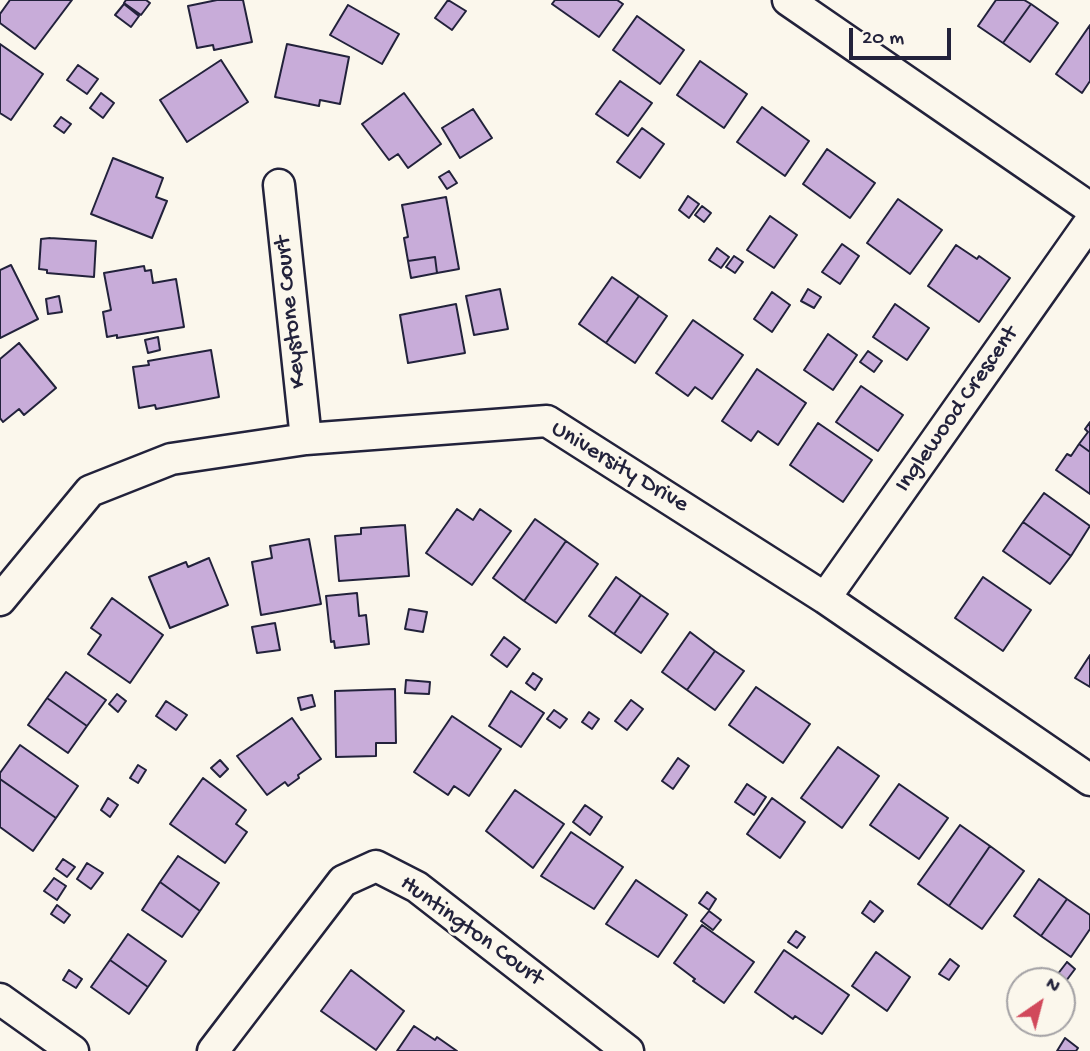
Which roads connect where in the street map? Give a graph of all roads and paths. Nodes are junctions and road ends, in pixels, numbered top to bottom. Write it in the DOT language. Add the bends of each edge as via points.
graph roads {
  1 [pos="789,0"];
  2 [pos="279,185"];
  3 [pos="1090,208"];
  4 [pos="1090,222"];
  5 [pos="306,439"];
  6 [pos="825,598"];
  7 [pos="0,600"];
  8 [pos="1090,780"];
  9 [pos="0,999"];
  10 [pos="73,1051"];
  11 [pos="214,1051"];
  12 [pos="628,1051"];
  1 -- 3 [label="street"];
  2 -- 5 [label="street, Keystone Court"];
  4 -- 6 [label="street, Inglewood Crescent"];
  5 -- 6 [label="street, University Drive" via="547,422"];
  5 -- 7 [label="street, University Drive" via="171,459 90,491"];
  6 -- 8 [label="street, University Drive"];
  9 -- 10 [label="street"];
  11 -- 12 [label="street, Huntington Court" via="343,881 376,866 417,887"];
}
